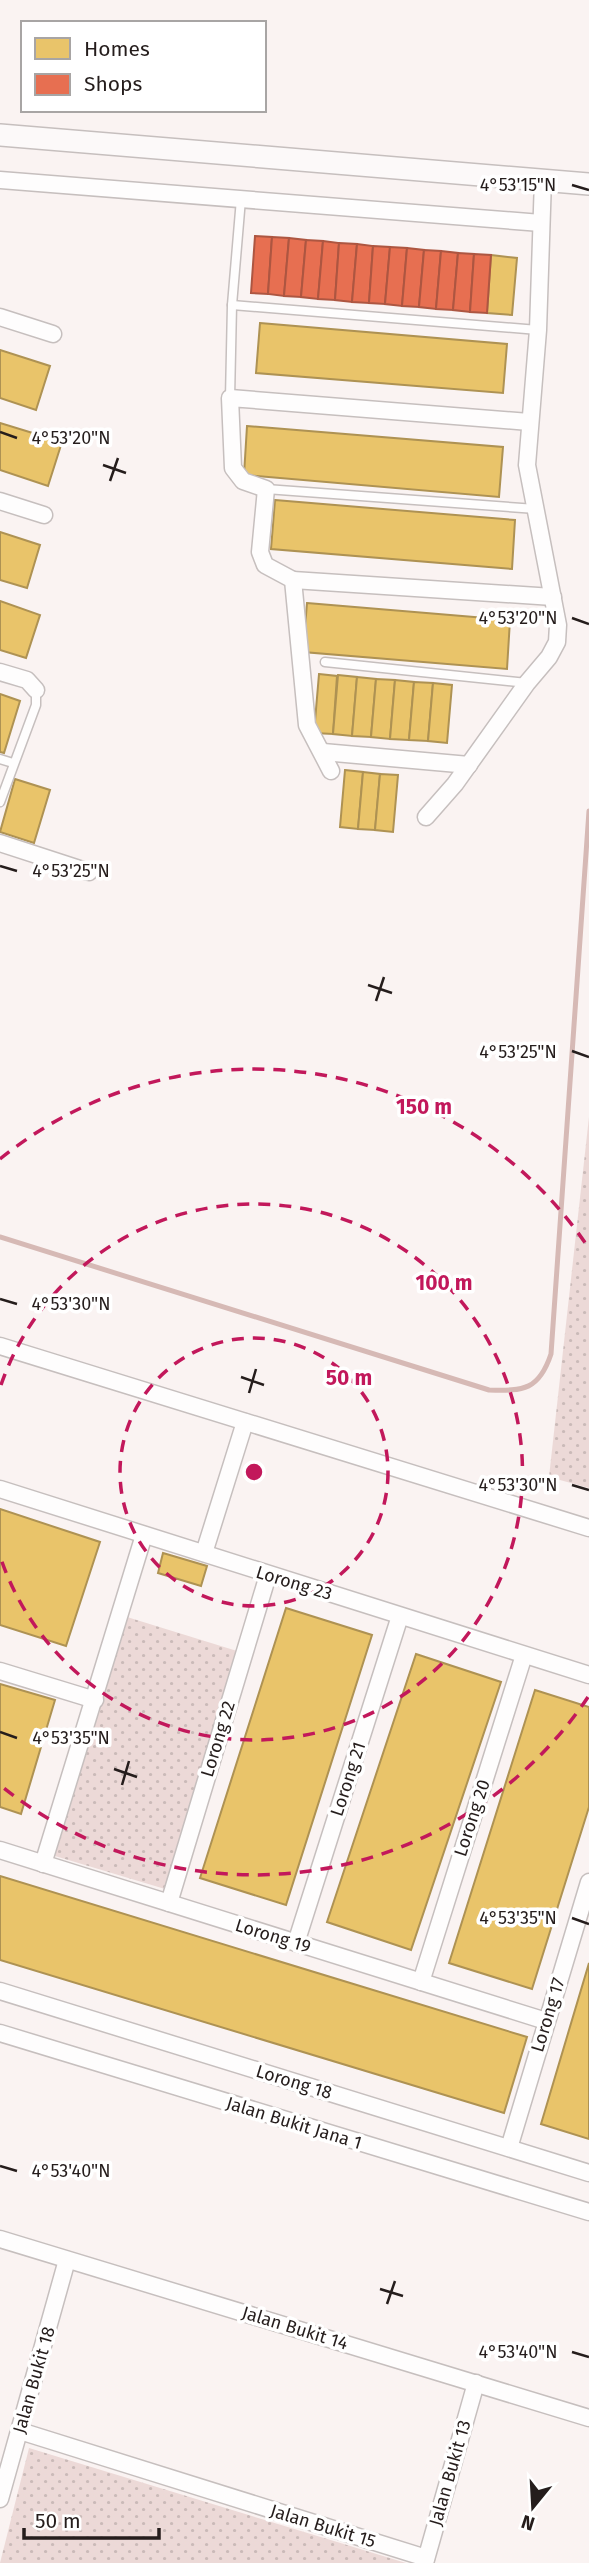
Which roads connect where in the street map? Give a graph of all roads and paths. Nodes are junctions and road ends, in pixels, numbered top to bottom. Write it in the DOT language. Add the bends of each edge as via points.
graph roads {
  1 [pos="0,135"];
  2 [pos="542,179"];
  3 [pos="0,180"];
  4 [pos="589,184"];
  5 [pos="241,199"];
  6 [pos="541,223"];
  7 [pos="232,304"];
  8 [pos="0,317"];
  9 [pos="538,330"];
  10 [pos="53,334"];
  11 [pos="230,398"];
  12 [pos="529,422"];
  13 [pos="265,489"];
  14 [pos="0,501"];
  15 [pos="536,509"];
  16 [pos="44,515"];
  17 [pos="293,580"];
  18 [pos="553,597"];
  19 [pos="325,662"];
  20 [pos="0,672"];
  21 [pos="527,683"];
  22 [pos="36,690"];
  23 [pos="323,752"];
  24 [pos="0,759"];
  25 [pos="13,763"];
  26 [pos="469,765"];
  27 [pos="331,771"];
  28 [pos="0,802"];
  29 [pos="426,817"];
  30 [pos="0,843"];
  31 [pos="89,872"];
  32 [pos="0,1346"];
  33 [pos="245,1422"];
  34 [pos="0,1489"];
  35 [pos="589,1528"];
  36 [pos="144,1535"];
  37 [pos="204,1553"];
  38 [pos="268,1575"];
  39 [pos="400,1616"];
  40 [pos="524,1655"];
  41 [pos="0,1671"];
  42 [pos="589,1675"];
  43 [pos="95,1700"];
  44 [pos="0,1850"];
  45 [pos="43,1864"];
  46 [pos="589,1882"];
  47 [pos="169,1903"];
  48 [pos="296,1943"];
  49 [pos="421,1982"];
  50 [pos="0,1991"];
  51 [pos="547,2021"];
  52 [pos="0,2033"];
  53 [pos="509,2148"];
  54 [pos="589,2173"];
  55 [pos="589,2212"];
  56 [pos="0,2239"];
  57 [pos="67,2260"];
  58 [pos="476,2382"];
  59 [pos="589,2417"];
  60 [pos="20,2431"];
  61 [pos="0,2499"];
  62 [pos="425,2560"];
  1 -- 2 [label="street"];
  2 -- 4 [label="street"];
  2 -- 6 [label="street"];
  3 -- 5 [label="street"];
  5 -- 6 [label="street"];
  5 -- 7 [label="lane"];
  6 -- 9 [label="street"];
  7 -- 9 [label="lane"];
  7 -- 11 [label="lane"];
  8 -- 10 [label="street"];
  9 -- 12 [label="street"];
  11 -- 12 [label="street"];
  11 -- 13 [label="street" via="233,468 243,481"];
  12 -- 15 [label="street" via="527,465"];
  13 -- 15 [label="lane"];
  13 -- 17 [label="street" via="260,552 265,565"];
  14 -- 16 [label="street"];
  15 -- 18 [label="street"];
  17 -- 18 [label="street"];
  17 -- 23 [label="street" via="307,725"];
  18 -- 21 [label="street" via="557,642"];
  19 -- 21 [label="lane"];
  20 -- 22 [label="street" via="27,680"];
  21 -- 26 [label="street"];
  22 -- 25 [label="lane" via="36,705"];
  23 -- 26 [label="street"];
  23 -- 27 [label="street"];
  24 -- 25 [label="lane"];
  25 -- 28 [label="lane"];
  26 -- 29 [label="street"];
  30 -- 31 [label="street"];
  32 -- 33 [label="street"];
  33 -- 35 [label="street"];
  33 -- 37 [label="street"];
  34 -- 36 [label="street, Lorong 23"];
  36 -- 37 [label="street, Lorong 23"];
  36 -- 43 [label="street"];
  37 -- 38 [label="street, Lorong 23"];
  38 -- 39 [label="street, Lorong 23"];
  38 -- 47 [label="street, Lorong 22"];
  39 -- 40 [label="street, Lorong 23"];
  39 -- 48 [label="street, Lorong 21"];
  40 -- 42 [label="street, Lorong 23"];
  40 -- 49 [label="street, Lorong 20"];
  41 -- 43 [label="street"];
  43 -- 45 [label="street"];
  44 -- 45 [label="street, Lorong 19"];
  45 -- 47 [label="street, Lorong 19"];
  46 -- 51 [label="street, Lorong 17"];
  47 -- 48 [label="street, Lorong 19"];
  48 -- 49 [label="street, Lorong 19"];
  49 -- 51 [label="street, Lorong 19"];
  50 -- 53 [label="street, Lorong 18"];
  51 -- 53 [label="street, Lorong 17"];
  52 -- 55 [label="street, Jalan Bukit Jana 1"];
  53 -- 54 [label="street, Lorong 18"];
  56 -- 57 [label="street, Jalan Bukit 14"];
  57 -- 58 [label="street, Jalan Bukit 14"];
  57 -- 60 [label="street, Jalan Bukit 18"];
  58 -- 59 [label="street, Jalan Bukit 14"];
  58 -- 62 [label="street, Jalan Bukit 13"];
  60 -- 61 [label="street, Jalan Bukit 18"];
  60 -- 62 [label="street, Jalan Bukit 15"];
}
